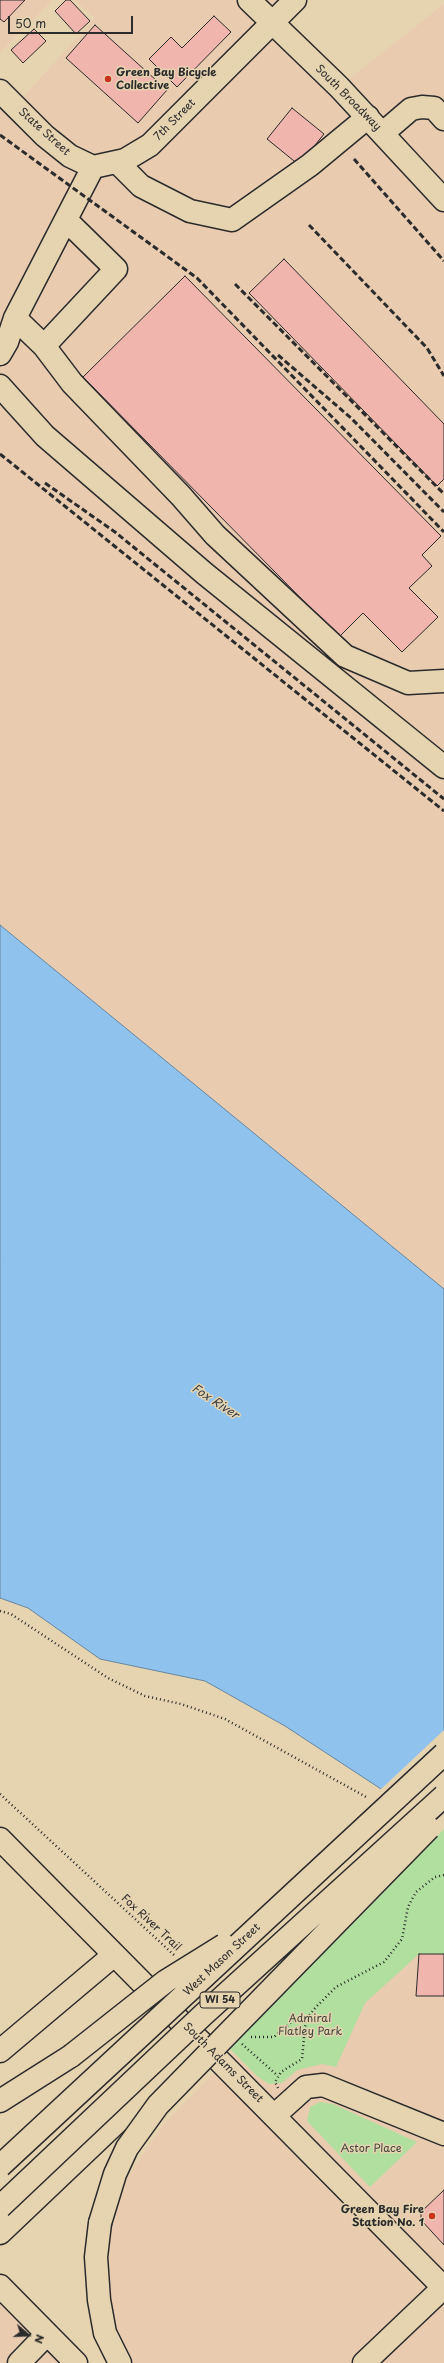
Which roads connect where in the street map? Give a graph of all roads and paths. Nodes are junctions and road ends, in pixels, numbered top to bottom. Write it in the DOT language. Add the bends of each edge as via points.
graph roads {
  1 [pos="249,0"];
  2 [pos="295,0"];
  3 [pos="272,23"];
  4 [pos="0,91"];
  5 [pos="444,119"];
  6 [pos="375,125"];
  7 [pos="117,162"];
  8 [pos="93,167"];
  9 [pos="444,200"];
  10 [pos="66,220"];
  11 [pos="16,318"];
  12 [pos="44,346"];
  13 [pos="0,354"];
  14 [pos="0,386"];
  15 [pos="444,681"];
  16 [pos="444,767"];
  17 [pos="0,1611"];
  18 [pos="444,1754"];
  19 [pos="0,1794"];
  20 [pos="444,1796"];
  21 [pos="375,1802"];
  22 [pos="444,1810"];
  23 [pos="0,1839"];
  24 [pos="444,1875"];
  25 [pos="267,1917"];
  26 [pos="114,1955"];
  27 [pos="177,1959"];
  28 [pos="308,2018"];
  29 [pos="245,2035"];
  30 [pos="240,2041"];
  31 [pos="201,2042"];
  32 [pos="0,2051"];
  33 [pos="278,2076"];
  34 [pos="0,2100"];
  35 [pos="281,2109"];
  36 [pos="444,2134"];
  37 [pos="0,2166"];
  38 [pos="0,2207"];
  39 [pos="0,2234"];
  40 [pos="0,2286"];
  41 [pos="444,2287"];
  42 [pos="47,2334"];
  43 [pos="119,2362"];
  44 [pos="19,2363"];
  45 [pos="76,2363"];
  46 [pos="364,2363"];
  1 -- 3 [label="main road, South Broadway"];
  2 -- 3 [label="main road, 7th Street"];
  3 -- 6 [label="main road, South Broadway"];
  3 -- 7 [label="main road, 7th Street" via="150,145"];
  4 -- 8 [label="main road, State Street" via="45,136 70,156"];
  5 -- 6 [label="main road" via="434,108 422,107 411,109"];
  6 -- 7 [label="main road" via="310,165 232,220 183,207 141,186"];
  6 -- 9 [label="main road, South Broadway"];
  7 -- 8 [label="main road, 7th Street"];
  8 -- 10 [label="main road"];
  10 -- 11 [label="main road"];
  10 -- 12 [label="main road" via="116,269"];
  11 -- 12 [label="main road"];
  11 -- 13 [label="main road"];
  12 -- 15 [label="main road" via="72,383 215,535 345,656 408,683"];
  14 -- 16 [label="main road" via="45,436 204,574"];
  17 -- 21 [label="path" via="11,1614 108,1678 145,1696 181,1704 226,1719"];
  18 -- 25 [label="main road, West Mason Street / WI 54, bridge"];
  19 -- 27 [label="path, Fox River Trail"];
  20 -- 38 [label="main road, WI 54, bridge" via="203,2015"];
  22 -- 43 [label="main road, bridge" via="158,2105 127,2148 115,2174 100,2223 96,2257 99,2300 105,2333"];
  23 -- 26 [label="main road, South Adams Street"];
  24 -- 28 [label="path" via="435,1877 416,1892 408,1906 402,1939 384,1962 336,1987"];
  25 -- 34 [label="main road, bridge" via="166,1981 71,2056"];
  25 -- 37 [label="main road, West Mason Street / WI 54, bridge"];
  26 -- 31 [label="main road, South Adams Street"];
  26 -- 32 [label="main road"];
  28 -- 29 [label="path" via="296,2019 274,2038"];
  28 -- 33 [label="path" via="302,2043 302,2059"];
  30 -- 33 [label="path"];
  31 -- 35 [label="main road, South Adams Street"];
  31 -- 39 [label="main road"];
  33 -- 35 [label="path" via="275,2082"];
  35 -- 36 [label="main road" via="306,2087 323,2085"];
  35 -- 41 [label="main road, South Adams Street"];
  40 -- 42 [label="main road"];
  41 -- 46 [label="main road"];
  42 -- 44 [label="main road"];
  42 -- 45 [label="main road"];
}
